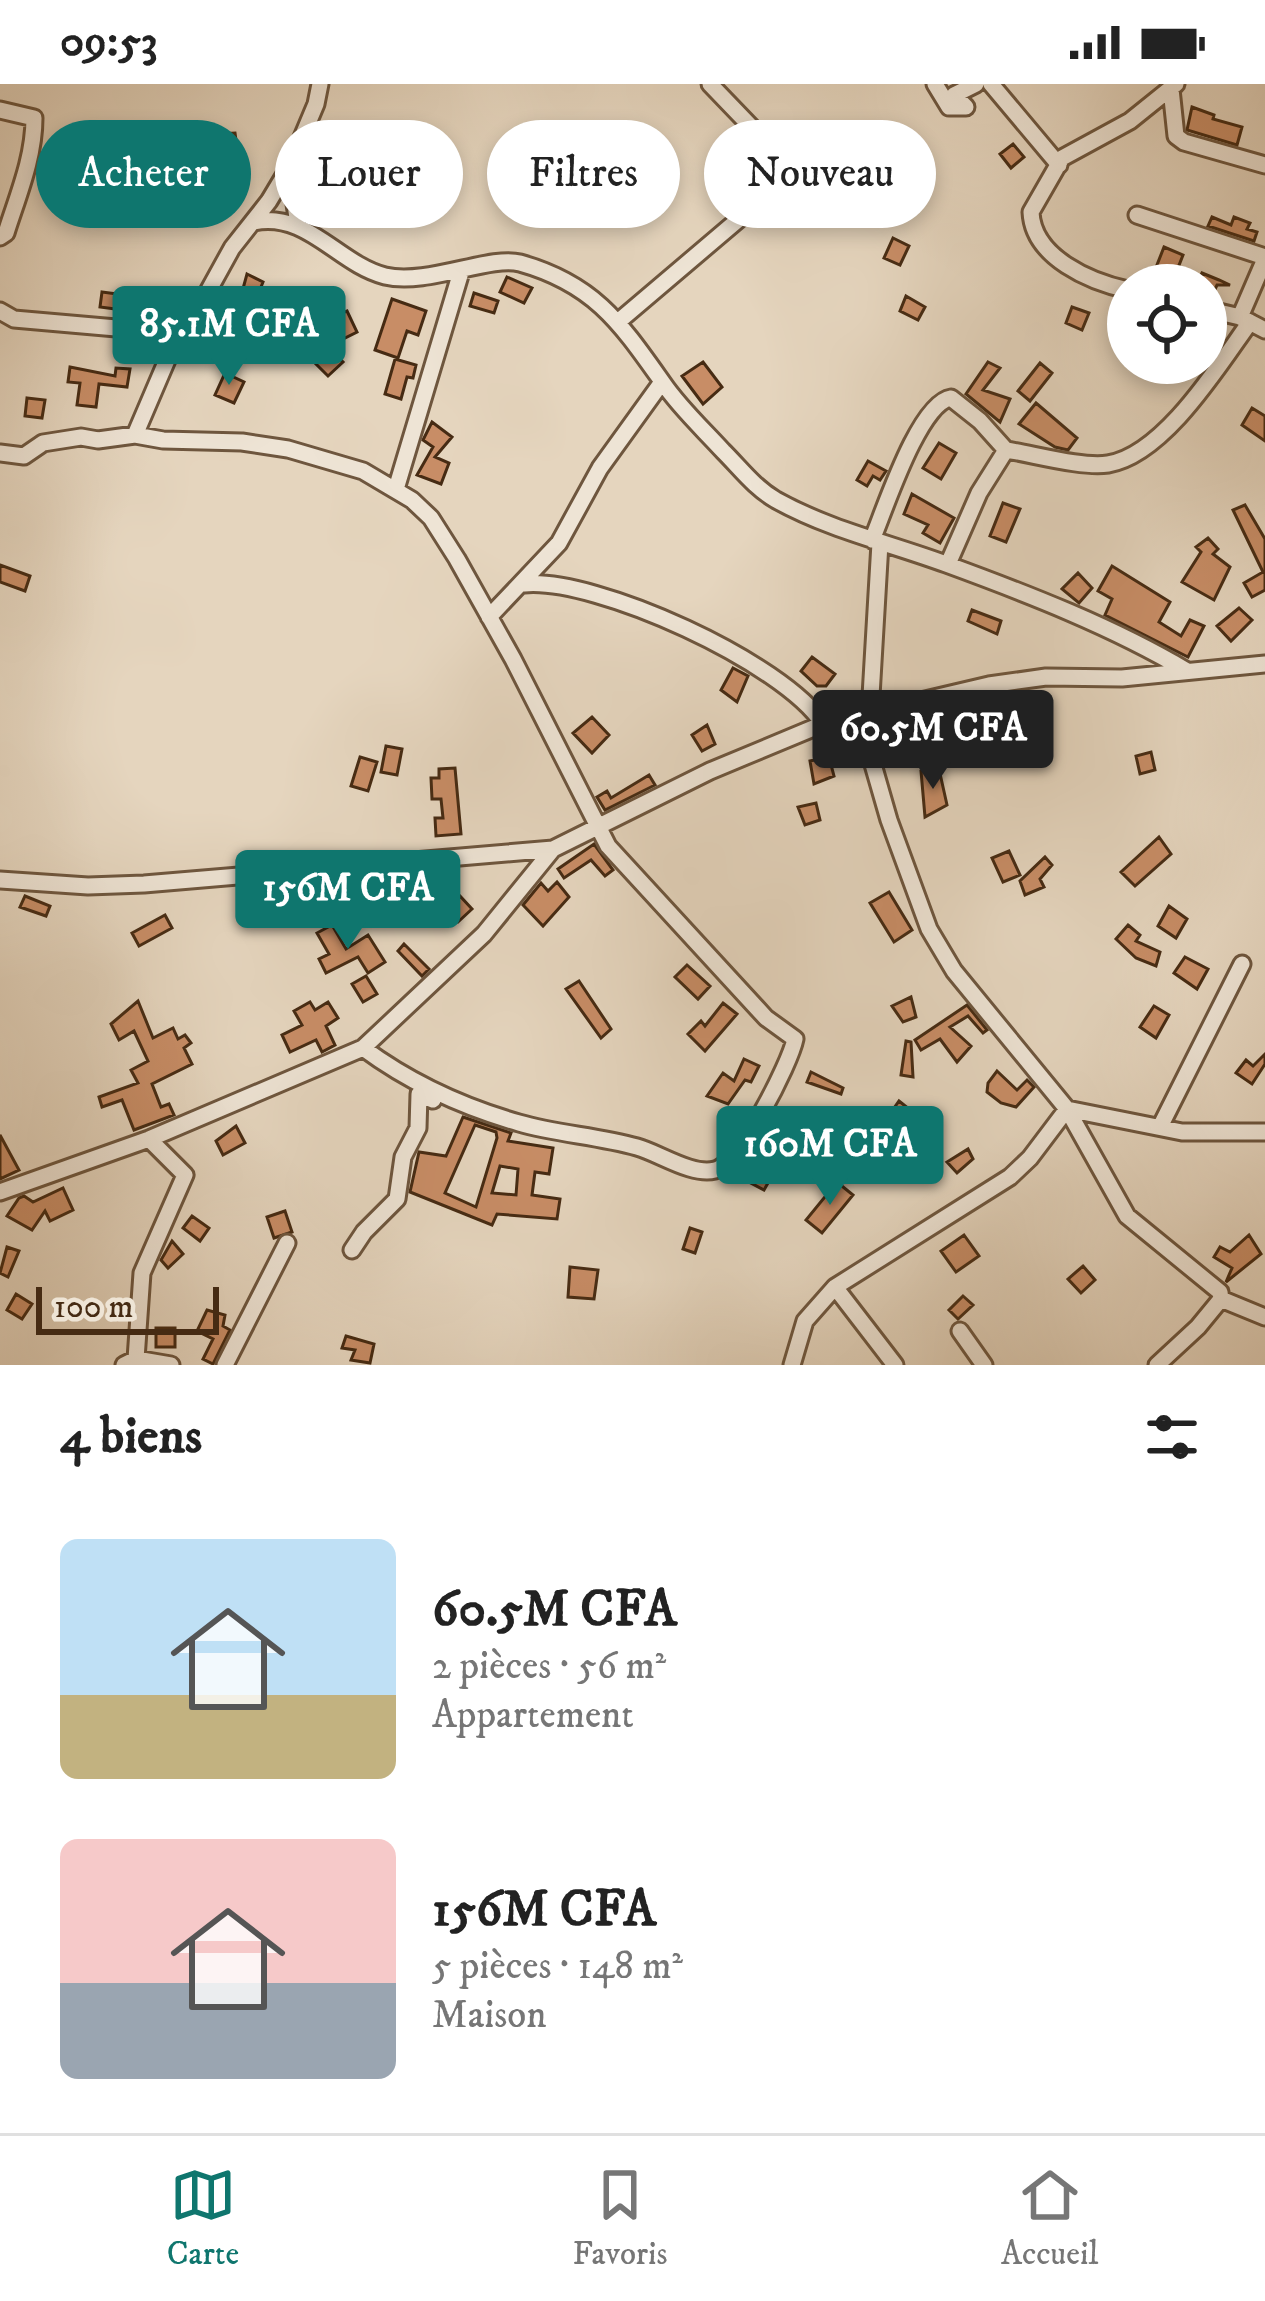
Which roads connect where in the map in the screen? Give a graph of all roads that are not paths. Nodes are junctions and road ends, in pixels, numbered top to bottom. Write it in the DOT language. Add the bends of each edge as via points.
graph roads {
  1 [pos="320,84"];
  2 [pos="710,84"];
  3 [pos="935,84"];
  4 [pos="976,84"];
  5 [pos="991,84"];
  6 [pos="1173,86"];
  7 [pos="0,110"];
  8 [pos="309,120"];
  9 [pos="1059,165"];
  10 [pos="1265,165"];
  11 [pos="275,189"];
  12 [pos="1137,215"];
  13 [pos="275,221"];
  14 [pos="254,222"];
  15 [pos="303,228"];
  16 [pos="0,237"];
  17 [pos="1265,258"];
  18 [pos="461,272"];
  19 [pos="1107,284"];
  20 [pos="0,311"];
  21 [pos="619,321"];
  22 [pos="1252,323"];
  23 [pos="176,339"];
  24 [pos="662,382"];
  25 [pos="135,435"];
  26 [pos="1006,450"];
  27 [pos="0,453"];
  28 [pos="396,489"];
  29 [pos="876,541"];
  30 [pos="947,564"];
  31 [pos="524,584"];
  32 [pos="489,617"];
  33 [pos="1265,664"];
  34 [pos="1190,673"];
  35 [pos="867,712"];
  36 [pos="823,724"];
  37 [pos="597,829"];
  38 [pos="553,849"];
  39 [pos="0,880"];
  40 [pos="1242,964"];
  41 [pos="362,1048"];
  42 [pos="452,1098"];
  43 [pos="1067,1109"];
  44 [pos="1160,1127"];
  45 [pos="1265,1132"];
  46 [pos="149,1139"];
  47 [pos="0,1192"];
  48 [pos="287,1243"];
  49 [pos="352,1250"];
  50 [pos="835,1287"];
  51 [pos="1221,1299"];
  52 [pos="1265,1317"];
  53 [pos="959,1331"];
  54 [pos="130,1362"];
  55 [pos="171,1365"];
  56 [pos="225,1365"];
  57 [pos="792,1365"];
  58 [pos="895,1365"];
  59 [pos="984,1365"];
  60 [pos="1157,1365"];
  1 -- 8 [label="street"];
  2 -- 21 [label="street" via="782,170 738,221"];
  3 -- 4 [label="street" via="949,107 966,107 955,95"];
  5 -- 9 [label="street"];
  6 -- 9 [label="street"];
  6 -- 10 [label="street" via="1176,136"];
  7 -- 16 [label="street" via="34,118 34,137"];
  9 -- 19 [label="street" via="1031,212 1036,234 1070,268"];
  11 -- 14 [label="street"];
  12 -- 17 [label="street"];
  13 -- 14 [label="street"];
  14 -- 23 [label="street"];
  15 -- 18 [label="street" via="384,275"];
  17 -- 22 [label="street"];
  18 -- 21 [label="street" via="517,262 569,284"];
  18 -- 28 [label="street"];
  20 -- 23 [label="street"];
  21 -- 24 [label="street"];
  22 -- 26 [label="street" via="1154,442 1109,464"];
  23 -- 25 [label="street"];
  24 -- 29 [label="street" via="760,490"];
  24 -- 31 [label="street" via="559,544"];
  25 -- 27 [label="street" via="43,443 24,456"];
  25 -- 28 [label="street" via="288,449 363,470"];
  26 -- 29 [label="street" via="956,401 939,401 916,437"];
  26 -- 30 [label="street"];
  28 -- 32 [label="street" via="431,518"];
  29 -- 30 [label="street"];
  29 -- 35 [label="street"];
  30 -- 34 [label="street"];
  31 -- 32 [label="street"];
  31 -- 36 [label="street" via="568,586 632,606 761,669"];
  32 -- 37 [label="street"];
  33 -- 34 [label="street"];
  34 -- 35 [label="street" via="1046,677"];
  35 -- 36 [label="street"];
  35 -- 43 [label="street" via="878,787 929,929"];
  36 -- 37 [label="street"];
  37 -- 38 [label="street"];
  37 -- 42 [label="street" via="766,1018 793,1034 785,1069 732,1155 710,1172"];
  38 -- 39 [label="street" via="162,883"];
  38 -- 41 [label="street" via="484,934"];
  40 -- 44 [label="street"];
  41 -- 42 [label="street"];
  41 -- 46 [label="street"];
  42 -- 49 [label="street" via="451,1106 419,1094 418,1128 403,1157 397,1198"];
  43 -- 44 [label="street"];
  43 -- 50 [label="street" via="1010,1177"];
  43 -- 51 [label="street" via="1127,1216"];
  44 -- 45 [label="street"];
  46 -- 47 [label="street"];
  46 -- 54 [label="street" via="185,1175 142,1273"];
  48 -- 56 [label="street"];
  50 -- 57 [label="street" via="805,1321"];
  50 -- 58 [label="street"];
  51 -- 52 [label="street"];
  51 -- 60 [label="street"];
  53 -- 59 [label="street"];
  54 -- 55 [label="street"];
}
